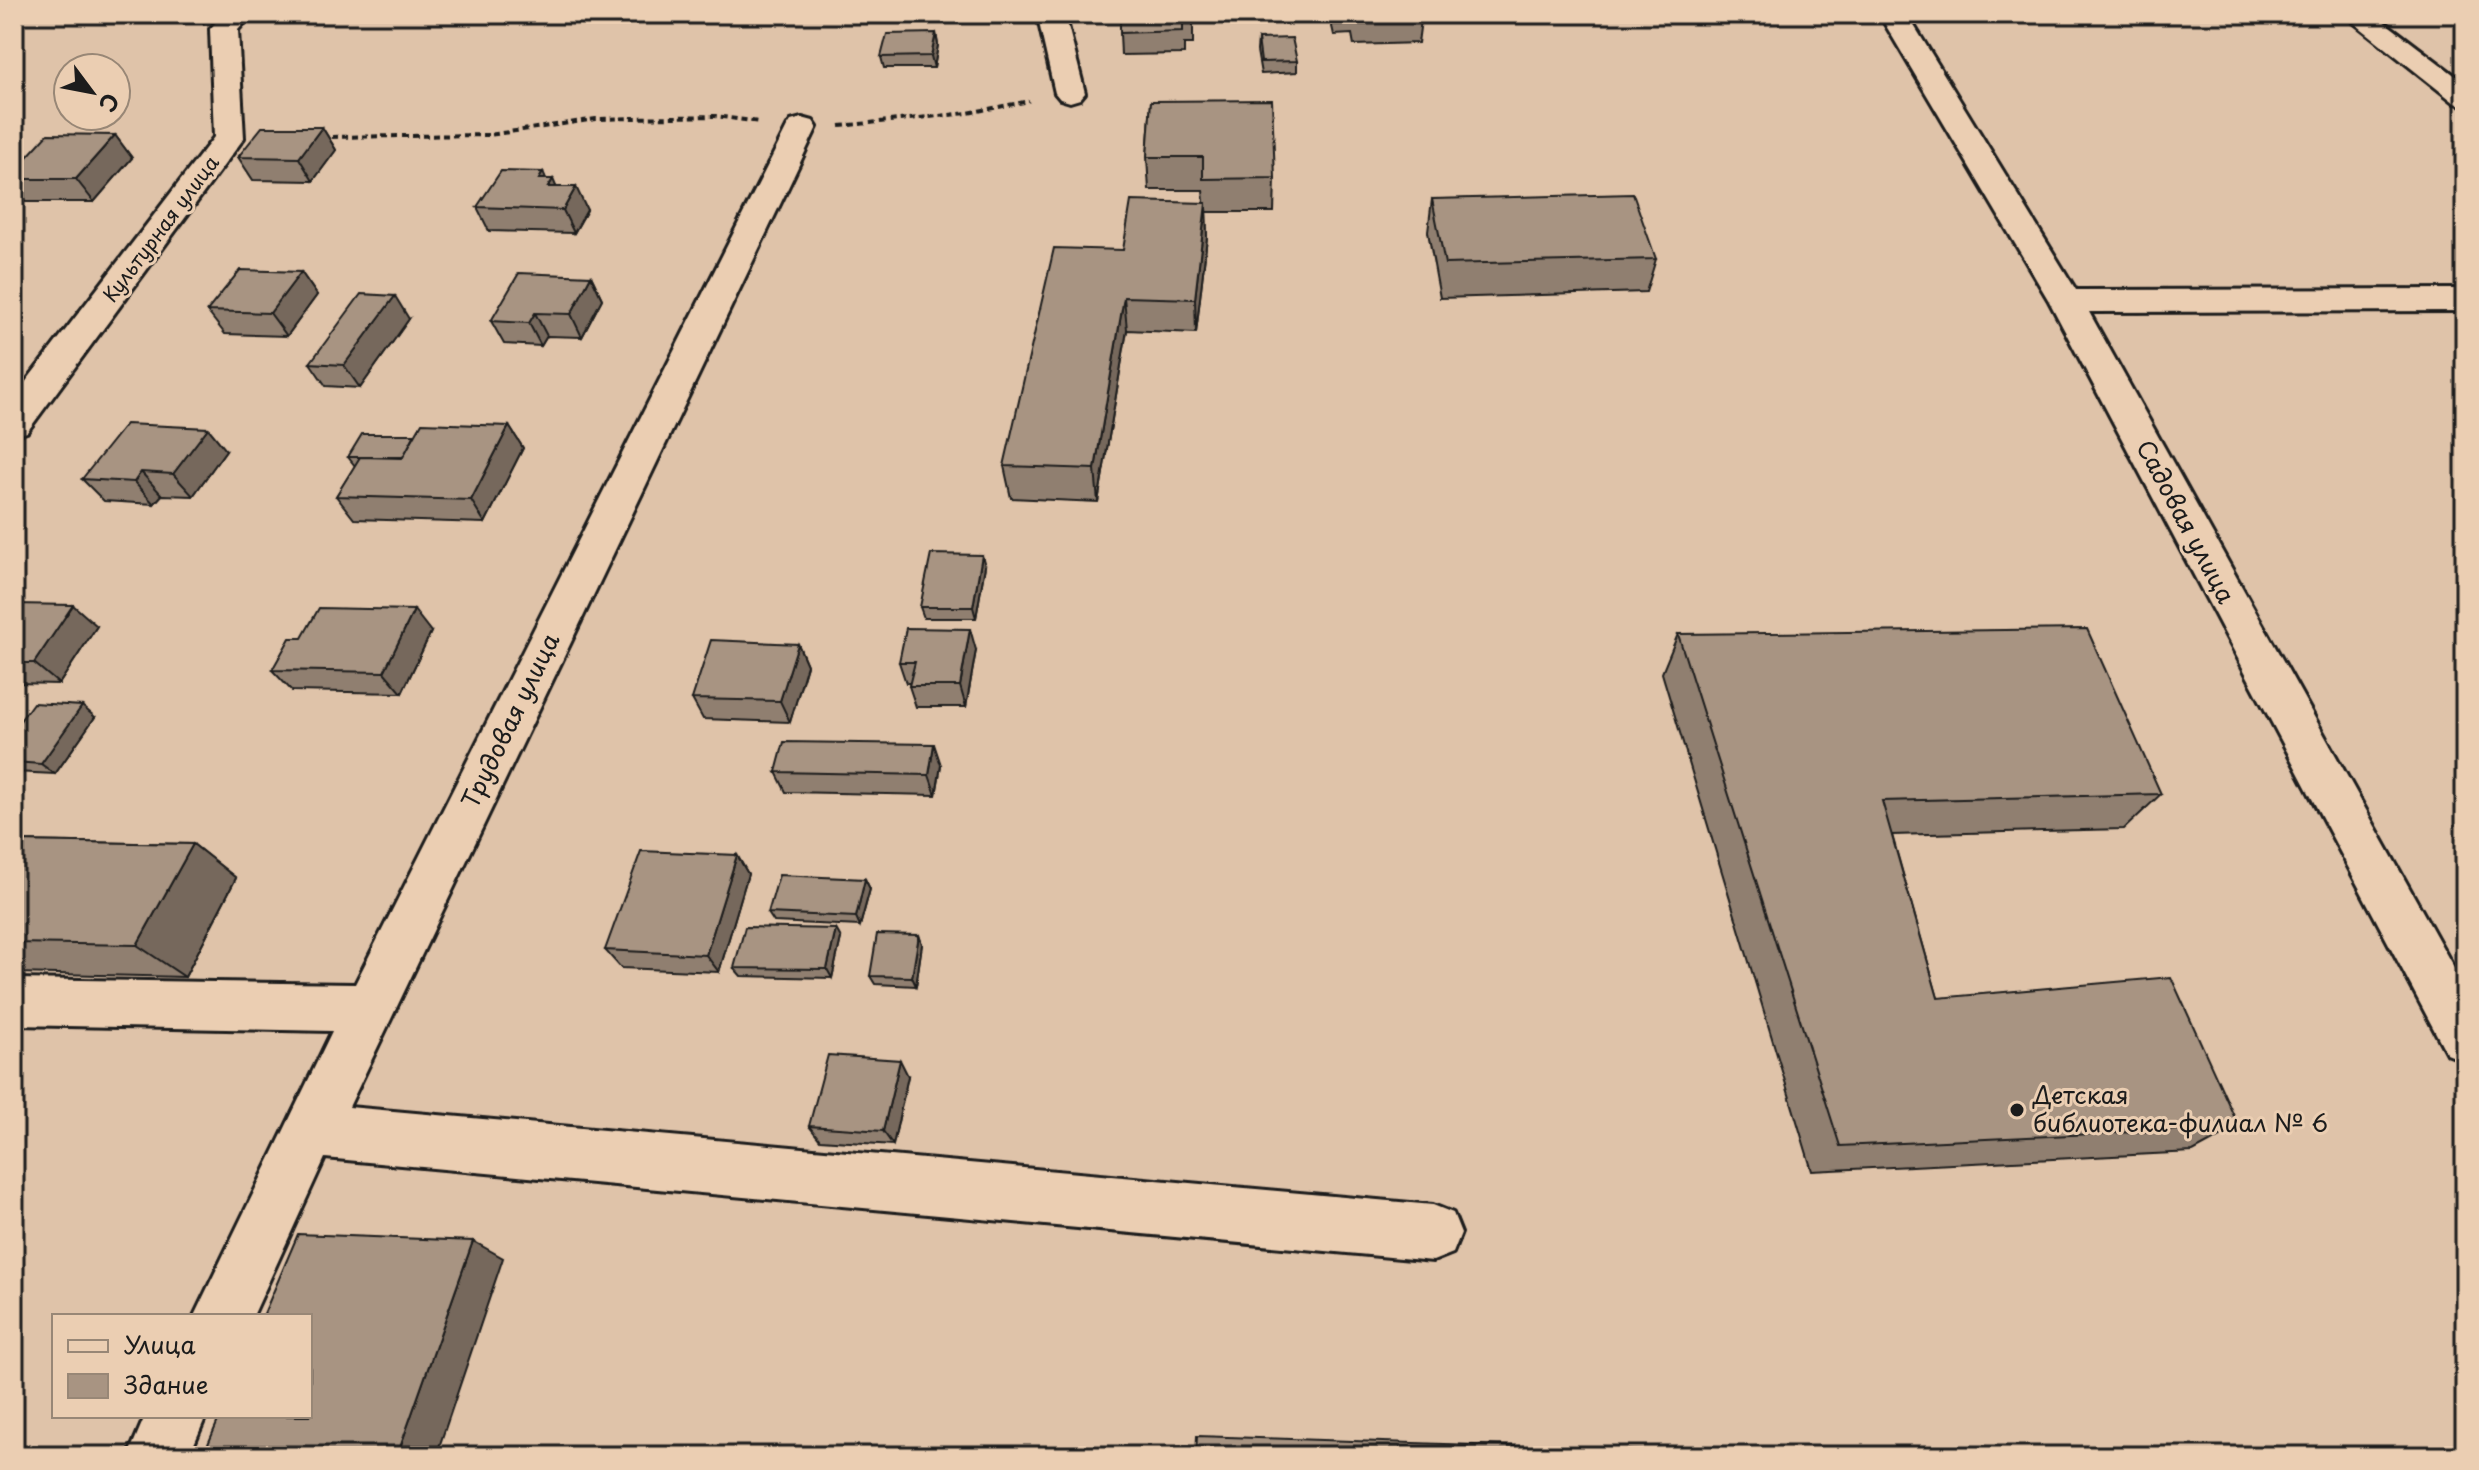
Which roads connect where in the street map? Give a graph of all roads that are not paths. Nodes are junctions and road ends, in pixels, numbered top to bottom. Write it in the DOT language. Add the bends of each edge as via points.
graph roads {
  1 [pos="238,14"];
  2 [pos="1051,14"];
  3 [pos="1893,14"];
  4 [pos="2357,14"];
  5 [pos="1070,93"];
  6 [pos="2465,97"];
  7 [pos="802,127"];
  8 [pos="2465,300"];
  9 [pos="2066,301"];
  10 [pos="14,423"];
  11 [pos="14,1002"];
  12 [pos="369,1008"];
  13 [pos="2465,1037"];
  14 [pos="310,1130"];
  15 [pos="1433,1233"];
  16 [pos="224,1314"];
  17 [pos="175,1418"];
  18 [pos="158,1456"];
  1 -- 10 [label="street, Культурная улица" via="224,29 229,138"];
  2 -- 5 [label="street"];
  3 -- 9 [label="street, Садовая улица"];
  4 -- 6 [label="street"];
  7 -- 12 [label="street, Трудовая улица"];
  8 -- 9 [label="street"];
  9 -- 13 [label="street, Садовая улица"];
  11 -- 12 [label="street"];
  12 -- 14 [label="street, Трудовая улица"];
  14 -- 15 [label="street"];
  14 -- 16 [label="street, Трудовая улица"];
  17 -- 18 [label="street"];
}
